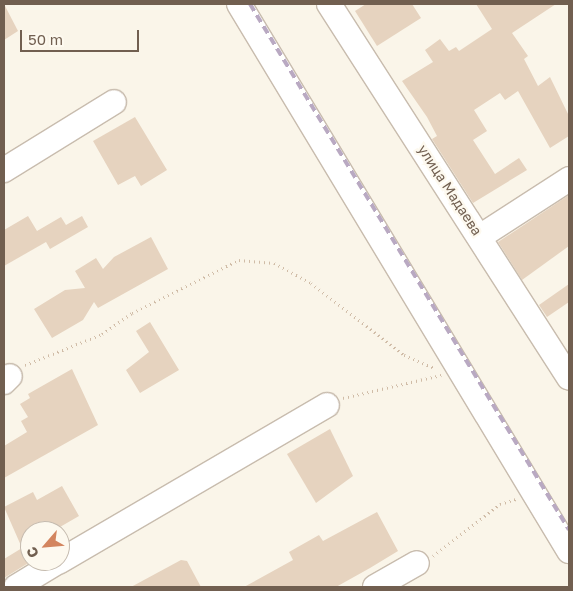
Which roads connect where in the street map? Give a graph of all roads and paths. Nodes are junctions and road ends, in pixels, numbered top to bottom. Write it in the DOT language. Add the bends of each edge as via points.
graph roads {
  1 [pos="239,4"];
  2 [pos="329,4"];
  3 [pos="114,102"];
  4 [pos="4,170"];
  5 [pos="569,179"];
  6 [pos="481,236"];
  7 [pos="569,378"];
  8 [pos="7,379"];
  9 [pos="327,405"];
  10 [pos="535,494"];
  11 [pos="569,551"];
  12 [pos="70,555"];
  13 [pos="417,563"];
  14 [pos="43,571"];
  15 [pos="16,587"];
  16 [pos="375,587"];
  1 -- 10 [label="street"];
  2 -- 6 [label="street, улица Мадаева"];
  3 -- 4 [label="street"];
  5 -- 6 [label="street"];
  6 -- 7 [label="street, улица Мадаева"];
  8 -- 9 [label="path" via="36,359 102,334 132,313 205,274 239,260 274,263 311,283 404,355 449,373 361,391"];
  9 -- 12 [label="street"];
  10 -- 11 [label="street"];
  10 -- 13 [label="path" via="500,504 435,555"];
  13 -- 16 [label="street"];
  14 -- 15 [label="street"];
}
